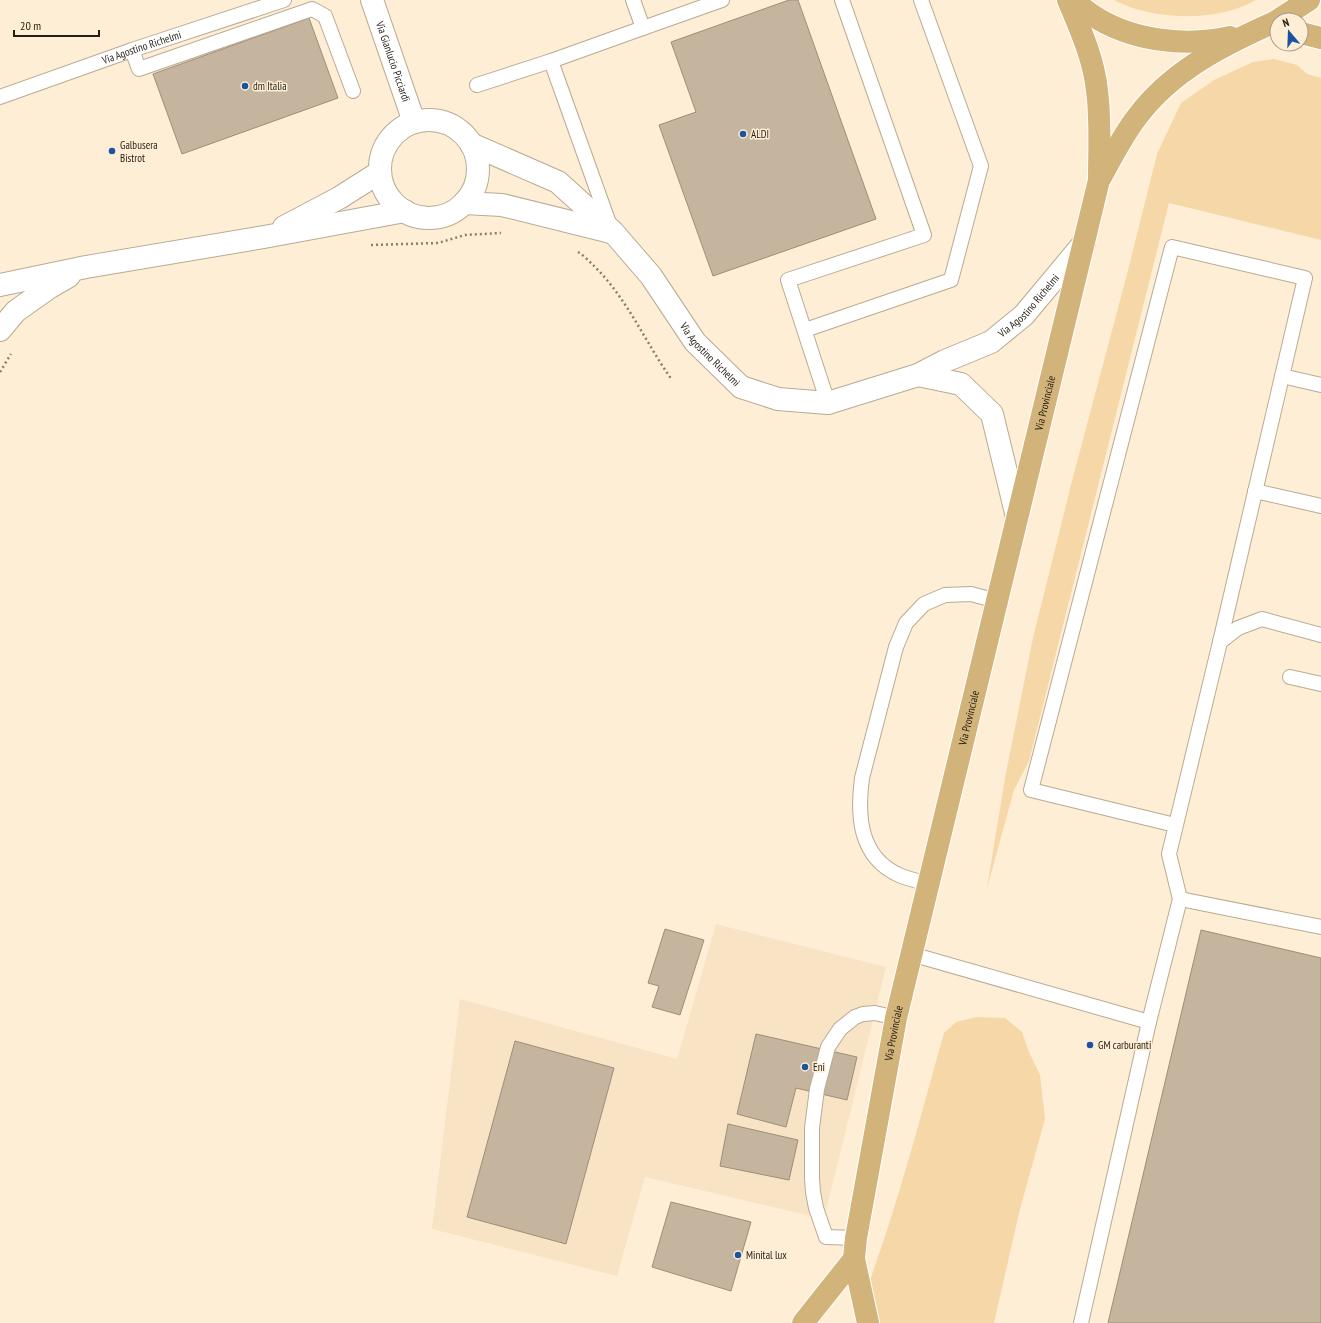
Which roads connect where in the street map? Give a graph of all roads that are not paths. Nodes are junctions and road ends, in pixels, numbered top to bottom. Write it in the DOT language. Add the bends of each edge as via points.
graph roads {
  1 [pos="284,0"];
  2 [pos="372,0"];
  3 [pos="633,0"];
  4 [pos="722,0"];
  5 [pos="842,0"];
  6 [pos="921,0"];
  7 [pos="1068,0"];
  8 [pos="1072,0"];
  9 [pos="1309,0"];
  10 [pos="1290,12"];
  11 [pos="1269,24"];
  12 [pos="643,28"];
  13 [pos="1269,32"];
  14 [pos="1250,33"];
  15 [pos="1309,35"];
  16 [pos="1321,38"];
  17 [pos="132,50"];
  18 [pos="551,61"];
  19 [pos="477,85"];
  20 [pos="353,91"];
  21 [pos="0,97"];
  22 [pos="414,122"];
  23 [pos="471,144"];
  24 [pos="380,172"];
  25 [pos="1099,180"];
  26 [pos="464,203"];
  27 [pos="405,211"];
  28 [pos="613,232"];
  29 [pos="264,237"];
  30 [pos="1084,243"];
  31 [pos="86,267"];
  32 [pos="0,285"];
  33 [pos="0,330"];
  34 [pos="804,330"];
  35 [pos="918,376"];
  36 [pos="1282,376"];
  37 [pos="1321,385"];
  38 [pos="828,403"];
  39 [pos="1255,491"];
  40 [pos="1321,506"];
  41 [pos="1017,517"];
  42 [pos="997,601"];
  43 [pos="1321,635"];
  44 [pos="1220,642"];
  45 [pos="1290,677"];
  46 [pos="1321,684"];
  47 [pos="1175,825"];
  48 [pos="928,884"];
  49 [pos="1180,899"];
  50 [pos="1321,927"];
  51 [pos="911,954"];
  52 [pos="896,1018"];
  53 [pos="1149,1022"];
  54 [pos="856,1238"];
  55 [pos="854,1259"];
  56 [pos="802,1323"];
  57 [pos="868,1323"];
  58 [pos="1081,1323"];
  1 -- 17 [label="lane, Via Agostino Richelmi"];
  2 -- 22 [label="street, Via Gianlucio Picciardi"];
  3 -- 12 [label="lane"];
  4 -- 12 [label="lane"];
  5 -- 34 [label="lane" via="924,235 788,280"];
  6 -- 34 [label="lane" via="980,166 951,280"];
  7 -- 25 [label="main road" via="1088,52 1097,90 1100,123"];
  8 -- 14 [label="main road" via="1093,15 1122,30 1153,39 1186,42 1215,40"];
  9 -- 10 [label="main road"];
  11 -- 14 [label="main road"];
  12 -- 18 [label="lane"];
  13 -- 14 [label="main road"];
  14 -- 25 [label="main road" via="1201,59 1153,97 1129,128"];
  15 -- 16 [label="main road"];
  17 -- 20 [label="lane" via="139,69 312,9 325,16"];
  17 -- 21 [label="lane, Via Agostino Richelmi"];
  18 -- 19 [label="lane"];
  18 -- 28 [label="lane"];
  22 -- 23 [label="street" via="431,120 446,123 461,131"];
  22 -- 24 [label="street" via="400,130 388,142 382,156"];
  23 -- 26 [label="street" via="477,159 478,175 473,190"];
  23 -- 28 [label="street, Via Agostino Richelmi" via="558,182"];
  24 -- 27 [label="street" via="389,197"];
  24 -- 29 [label="street" via="339,198"];
  25 -- 30 [label="main road, Via Provinciale"];
  26 -- 27 [label="street" via="450,212 435,217 420,217"];
  26 -- 28 [label="street" via="502,205"];
  27 -- 29 [label="street"];
  28 -- 38 [label="street, Via Agostino Richelmi" via="651,276 695,342 741,387 778,399"];
  29 -- 31 [label="street"];
  30 -- 35 [label="street, Via Agostino Richelmi" via="1024,315 991,342"];
  30 -- 41 [label="main road, Via Provinciale"];
  31 -- 32 [label="street"];
  31 -- 33 [label="street" via="21,307"];
  34 -- 38 [label="lane"];
  35 -- 38 [label="street, Via Agostino Richelmi"];
  35 -- 41 [label="street, Via Agostino Richelmi" via="961,384 992,414"];
  36 -- 37 [label="lane"];
  36 -- 39 [label="lane"];
  36 -- 47 [label="lane" via="1305,278 1172,247 1031,790"];
  39 -- 40 [label="lane"];
  39 -- 44 [label="lane"];
  41 -- 42 [label="main road, Via Provinciale"];
  42 -- 48 [label="main road, Via Provinciale"];
  42 -- 48 [label="lane" via="971,594 945,595 924,604 906,623 896,647 862,778 860,817 863,833 876,858 887,868"];
  43 -- 44 [label="lane" via="1262,618 1238,628"];
  44 -- 47 [label="lane"];
  45 -- 46 [label="lane"];
  47 -- 49 [label="lane" via="1168,854"];
  48 -- 51 [label="main road, Via Provinciale"];
  49 -- 50 [label="lane"];
  49 -- 53 [label="lane"];
  51 -- 52 [label="main road, Via Provinciale"];
  51 -- 53 [label="lane"];
  52 -- 54 [label="main road, Via Provinciale"];
  52 -- 54 [label="lane" via="875,1013 863,1014 846,1023 828,1047 817,1089 813,1115 812,1171 816,1208 826,1237"];
  53 -- 58 [label="lane"];
  54 -- 55 [label="main road, Via Provinciale"];
  55 -- 56 [label="main road"];
  55 -- 57 [label="main road, Via Provinciale"];
}
